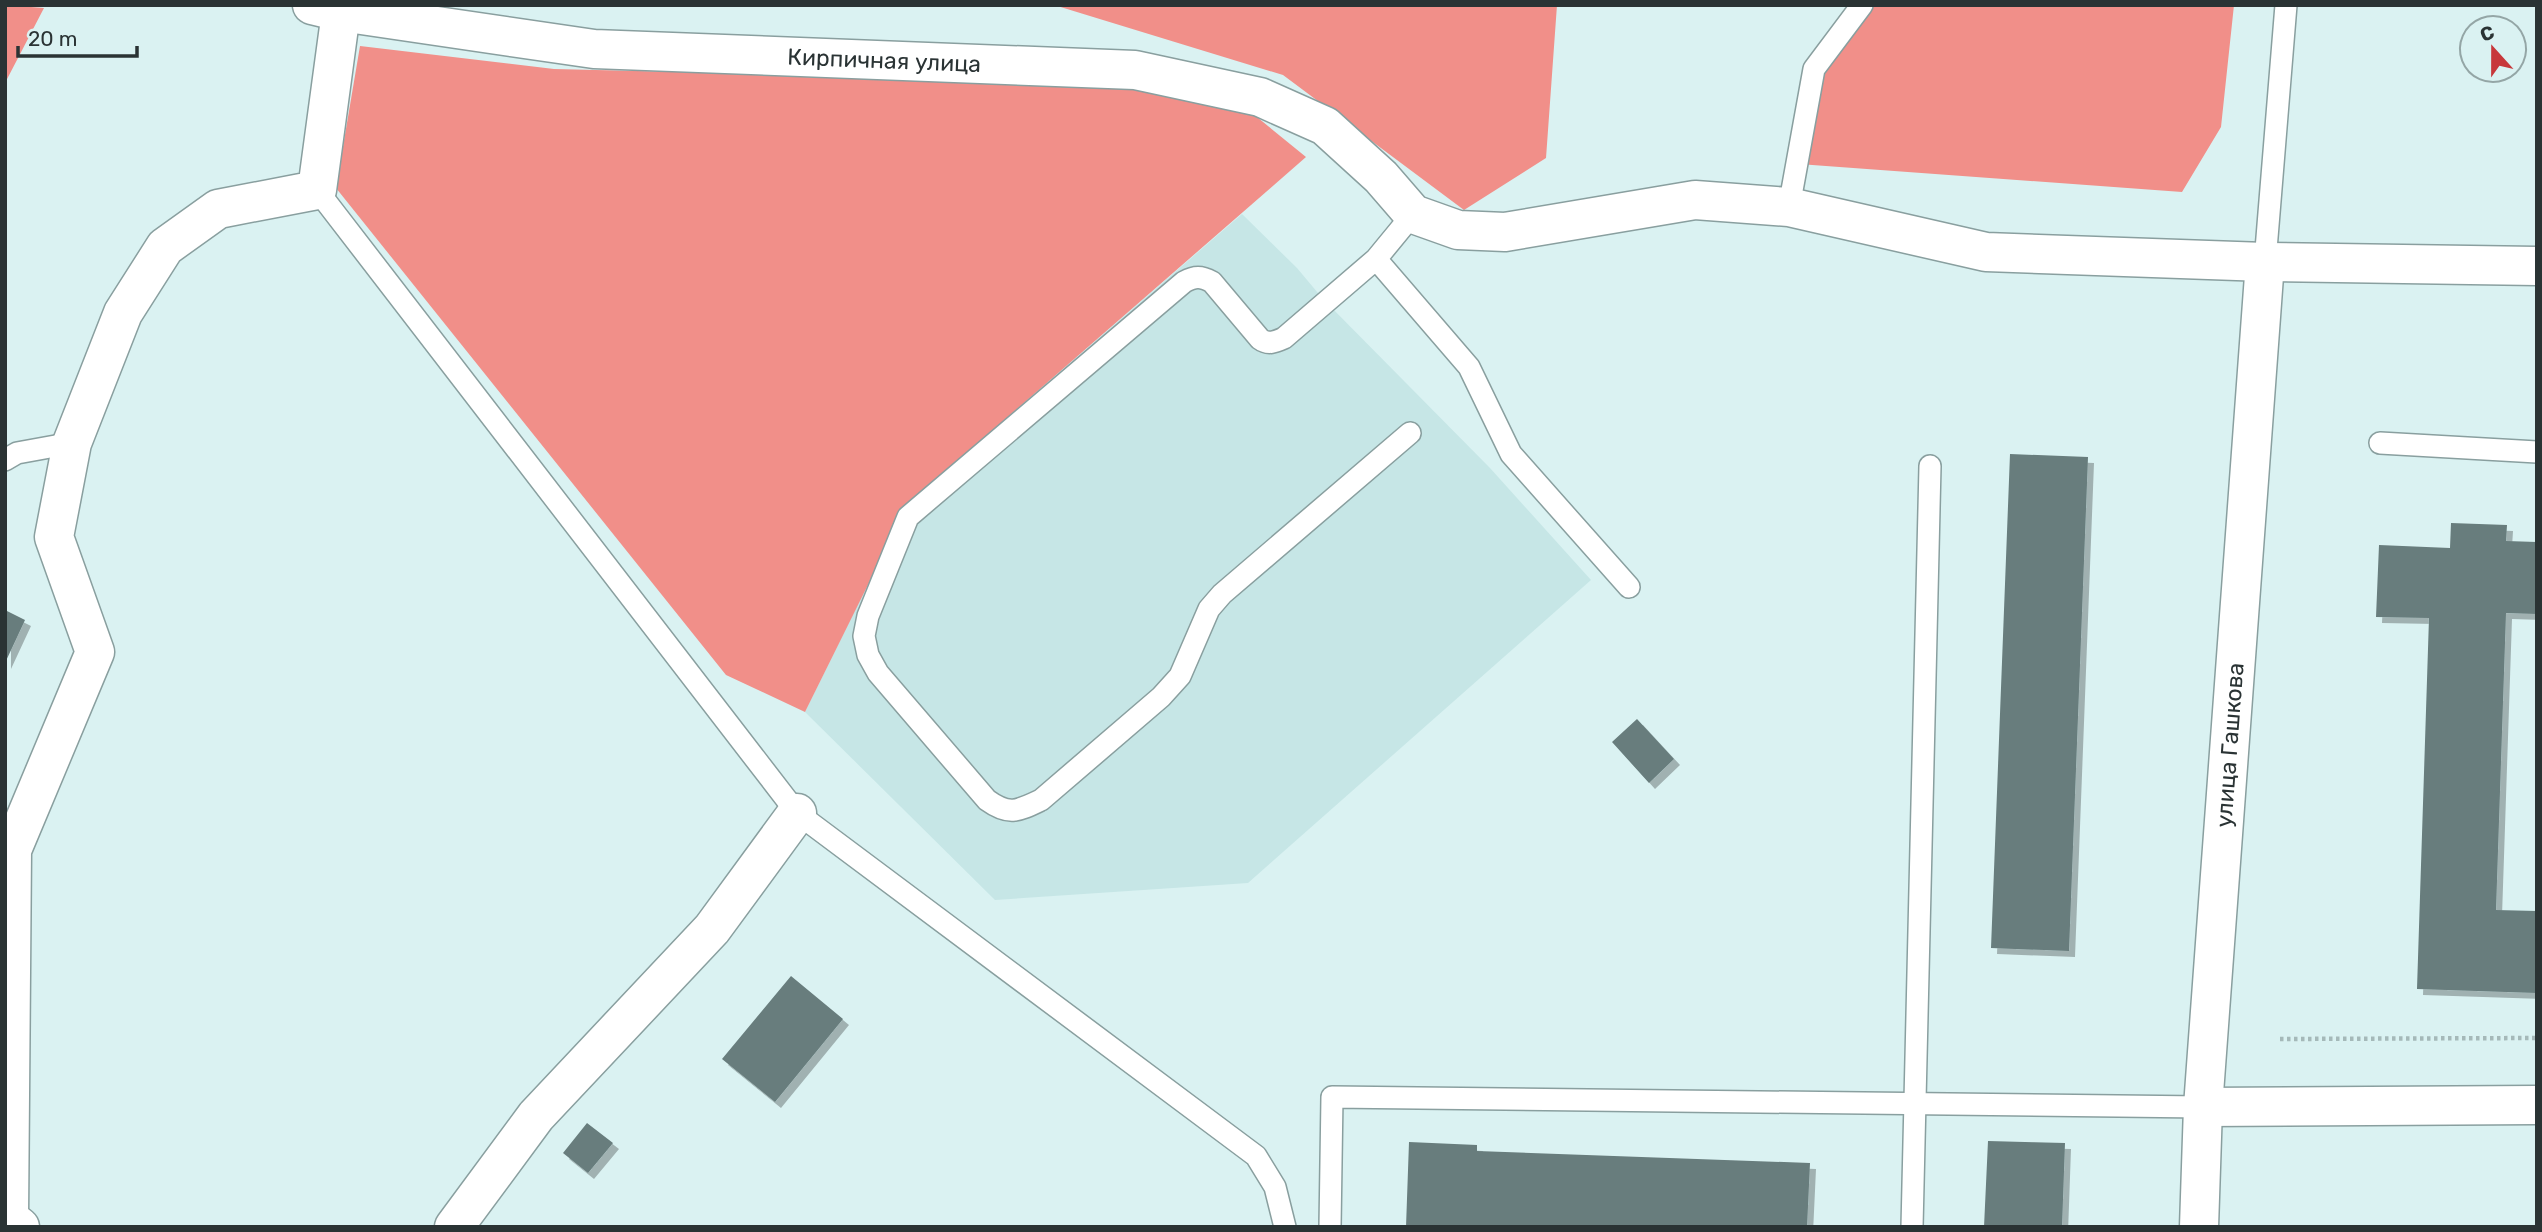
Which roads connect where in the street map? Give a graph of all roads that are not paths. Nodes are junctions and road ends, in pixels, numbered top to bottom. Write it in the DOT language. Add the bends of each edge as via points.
graph roads {
  1 [pos="1863,5"];
  2 [pos="2286,5"];
  3 [pos="326,8"];
  4 [pos="317,190"];
  5 [pos="1789,207"];
  6 [pos="1413,214"];
  7 [pos="1376,259"];
  8 [pos="2265,262"];
  9 [pos="2537,266"];
  10 [pos="1410,433"];
  11 [pos="72,443"];
  12 [pos="2380,443"];
  13 [pos="2537,452"];
  14 [pos="5,460"];
  15 [pos="1930,466"];
  16 [pos="1629,587"];
  17 [pos="797,813"];
  18 [pos="1915,1104"];
  19 [pos="2537,1105"];
  20 [pos="2203,1107"];
  21 [pos="20,1227"];
  22 [pos="454,1227"];
  23 [pos="1285,1227"];
  24 [pos="1331,1227"];
  25 [pos="1912,1227"];
  26 [pos="2199,1227"];
  1 -- 5 [label="lane" via="1814,69"];
  2 -- 8 [label="lane"];
  3 -- 4 [label="street"];
  3 -- 6 [label="street, Кирпичная улица" via="594,49 1135,70 1260,97 1325,127 1381,177"];
  4 -- 11 [label="street" via="218,209 165,247 123,313"];
  4 -- 17 [label="lane"];
  5 -- 6 [label="street" via="1695,200 1505,232 1458,230"];
  5 -- 8 [label="street" via="1986,252"];
  6 -- 7 [label="lane"];
  7 -- 10 [label="lane" via="1274,343 1260,339 1212,282 1202,277 1184,282 908,517 868,616 863,636 868,655 878,673 986,800 1000,810 1020,810 1041,800 1161,697 1180,676 1209,609 1222,594"];
  7 -- 16 [label="lane" via="1469,367 1511,454"];
  8 -- 9 [label="street"];
  8 -- 20 [label="street, улица Гашкова"];
  11 -- 14 [label="lane" via="17,453"];
  11 -- 21 [label="street" via="54,537 95,652 12,850 9,1217"];
  12 -- 13 [label="lane"];
  15 -- 18 [label="lane"];
  17 -- 22 [label="street" via="712,929 536,1116"];
  17 -- 23 [label="lane" via="1256,1156 1275,1187"];
  18 -- 20 [label="lane"];
  18 -- 24 [label="lane" via="1332,1097"];
  18 -- 25 [label="lane"];
  19 -- 20 [label="street"];
  20 -- 26 [label="street, улица Гашкова"];
}
